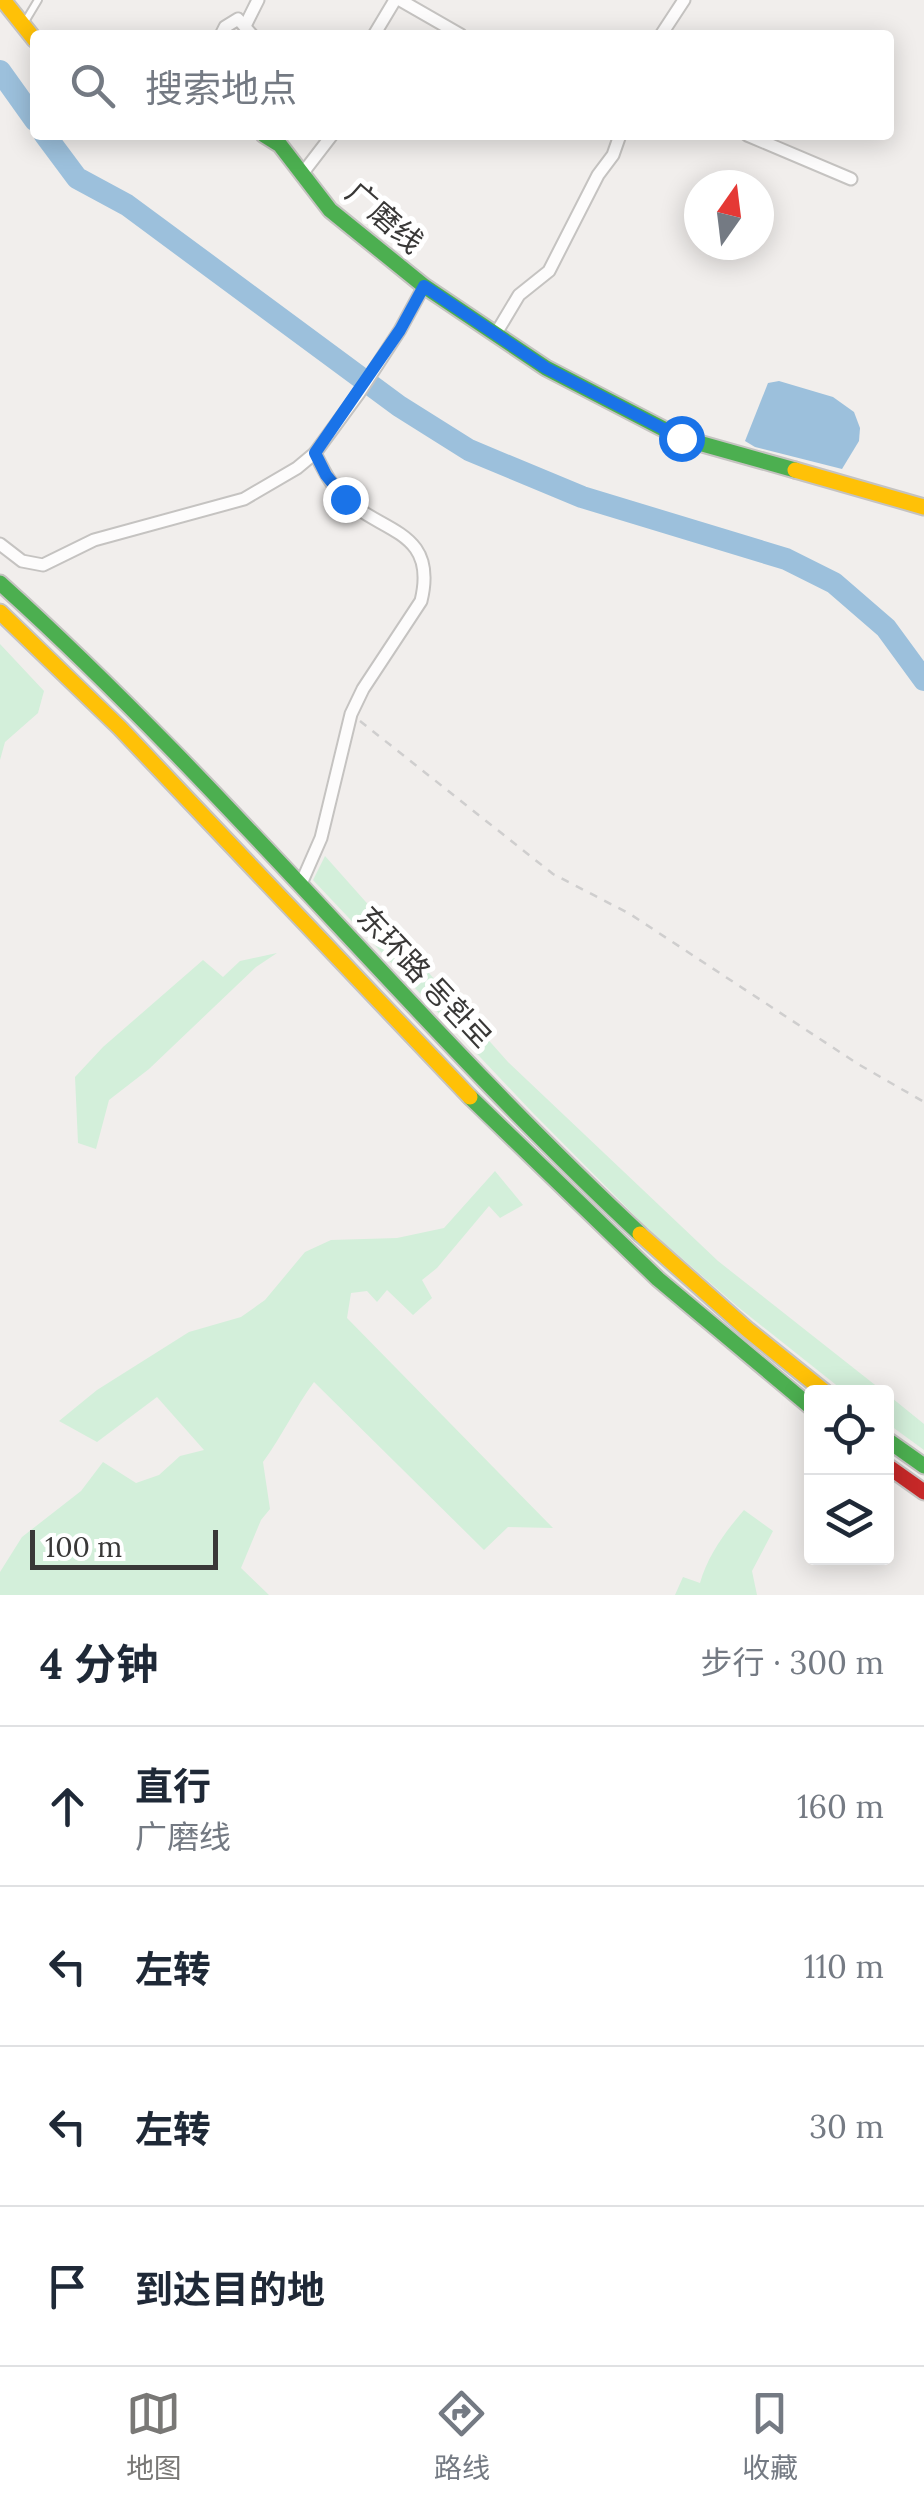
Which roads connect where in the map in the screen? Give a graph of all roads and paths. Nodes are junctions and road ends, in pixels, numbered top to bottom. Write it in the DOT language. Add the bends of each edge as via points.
graph roads {
  1 [pos="3,0"];
  2 [pos="38,0"];
  3 [pos="258,0"];
  4 [pos="397,0"];
  5 [pos="684,0"];
  6 [pos="22,26"];
  7 [pos="223,30"];
  8 [pos="247,30"];
  9 [pos="248,30"];
  10 [pos="377,30"];
  11 [pos="452,30"];
  12 [pos="664,30"];
  13 [pos="30,35"];
  14 [pos="273,140"];
  15 [pos="328,140"];
  16 [pos="618,140"];
  17 [pos="759,140"];
  18 [pos="302,174"];
  19 [pos="850,179"];
  20 [pos="424,286"];
  21 [pos="495,336"];
  22 [pos="315,453"];
  23 [pos="924,507"];
  24 [pos="0,544"];
  25 [pos="0,583"];
  26 [pos="0,612"];
  27 [pos="351,714"];
  28 [pos="300,886"];
  29 [pos="288,905"];
  30 [pos="924,1102"];
  31 [pos="816,1385"];
  32 [pos="804,1402"];
  33 [pos="894,1445"];
  34 [pos="924,1466"];
  35 [pos="894,1471"];
  36 [pos="924,1492"];
  1 -- 6 [label="main road"];
  2 -- 6 [label="lane"];
  3 -- 9 [label="street"];
  4 -- 10 [label="street"];
  4 -- 11 [label="street"];
  5 -- 12 [label="street"];
  6 -- 13 [label="main road"];
  7 -- 8 [label="street" via="238,19"];
  14 -- 18 [label="main road, 广磨线"];
  15 -- 18 [label="street"];
  16 -- 21 [label="street" via="549,272 519,295"];
  17 -- 19 [label="street"];
  18 -- 20 [label="main road, 广磨线" via="330,210"];
  20 -- 21 [label="main road, 广磨线"];
  20 -- 22 [label="street"];
  21 -- 23 [label="main road, 广磨线" via="681,438"];
  22 -- 24 [label="street" via="244,499 94,540 42,565 22,562"];
  22 -- 27 [label="street" via="345,499 404,536 423,568 421,602"];
  25 -- 28 [label="main road, 东环路 동환로" via="139,716"];
  26 -- 29 [label="main road, 东环路 동환로"];
  27 -- 28 [label="street" via="321,838"];
  27 -- 30 [label="path" via="553,874 630,914"];
  28 -- 29 [label="street"];
  28 -- 31 [label="main road, 东环路 동환로" via="613,1211"];
  29 -- 32 [label="main road, 东环路 동환로" via="591,1217"];
  33 -- 34 [label="main road"];
  35 -- 36 [label="main road"];
}
